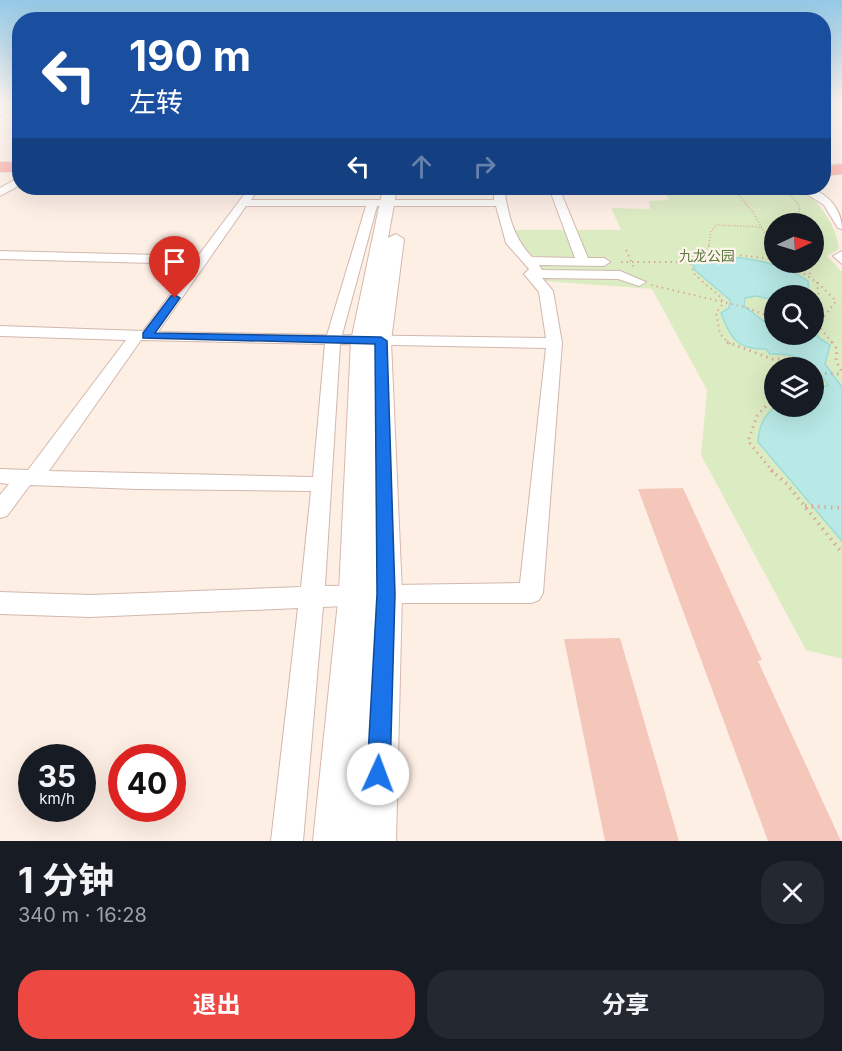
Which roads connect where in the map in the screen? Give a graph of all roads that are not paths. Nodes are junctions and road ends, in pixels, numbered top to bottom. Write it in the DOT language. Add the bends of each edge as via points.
graph roads {
  1 [pos="249,195"];
  2 [pos="499,195"];
  3 [pos="557,195"];
  4 [pos="814,195"];
  5 [pos="391,197"];
  6 [pos="244,203"];
  7 [pos="500,203"];
  8 [pos="837,212"];
  9 [pos="842,226"];
  10 [pos="0,255"];
  11 [pos="842,255"];
  12 [pos="202,260"];
  13 [pos="842,260"];
  14 [pos="583,261"];
  15 [pos="604,262"];
  16 [pos="530,267"];
  17 [pos="639,282"];
  18 [pos="0,331"];
  19 [pos="142,336"];
  20 [pos="333,340"];
  21 [pos="371,341"];
  22 [pos="554,343"];
  23 [pos="0,476"];
  24 [pos="29,477"];
  25 [pos="322,484"];
  26 [pos="0,510"];
  27 [pos="386,594"];
  28 [pos="355,596"];
  29 [pos="310,598"];
  30 [pos="0,603"];
  31 [pos="287,841"];
  32 [pos="334,841"];
  33 [pos="375,841"];
  1 -- 6 [label="street"];
  2 -- 7 [label="street"];
  3 -- 14 [label="street"];
  4 -- 8 [label="street"];
  5 -- 6 [label="street"];
  5 -- 7 [label="street"];
  5 -- 20 [label="street"];
  5 -- 21 [label="street"];
  6 -- 12 [label="street"];
  7 -- 16 [label="street" via="512,243"];
  8 -- 9 [label="street"];
  10 -- 12 [label="street"];
  11 -- 13 [label="street"];
  12 -- 19 [label="street"];
  14 -- 15 [label="street"];
  14 -- 16 [label="street"];
  16 -- 17 [label="street" via="620,275"];
  16 -- 22 [label="street" via="546,291"];
  18 -- 19 [label="street"];
  19 -- 20 [label="street"];
  19 -- 24 [label="street"];
  20 -- 21 [label="street"];
  20 -- 25 [label="street"];
  21 -- 22 [label="street"];
  21 -- 27 [label="street"];
  21 -- 28 [label="street"];
  22 -- 27 [label="street" via="531,593"];
  23 -- 24 [label="street"];
  24 -- 25 [label="street"];
  24 -- 26 [label="street"];
  25 -- 29 [label="street"];
  27 -- 28 [label="street"];
  27 -- 33 [label="street"];
  28 -- 29 [label="street"];
  28 -- 32 [label="street"];
  29 -- 30 [label="street" via="90,606"];
  29 -- 31 [label="street"];
}
